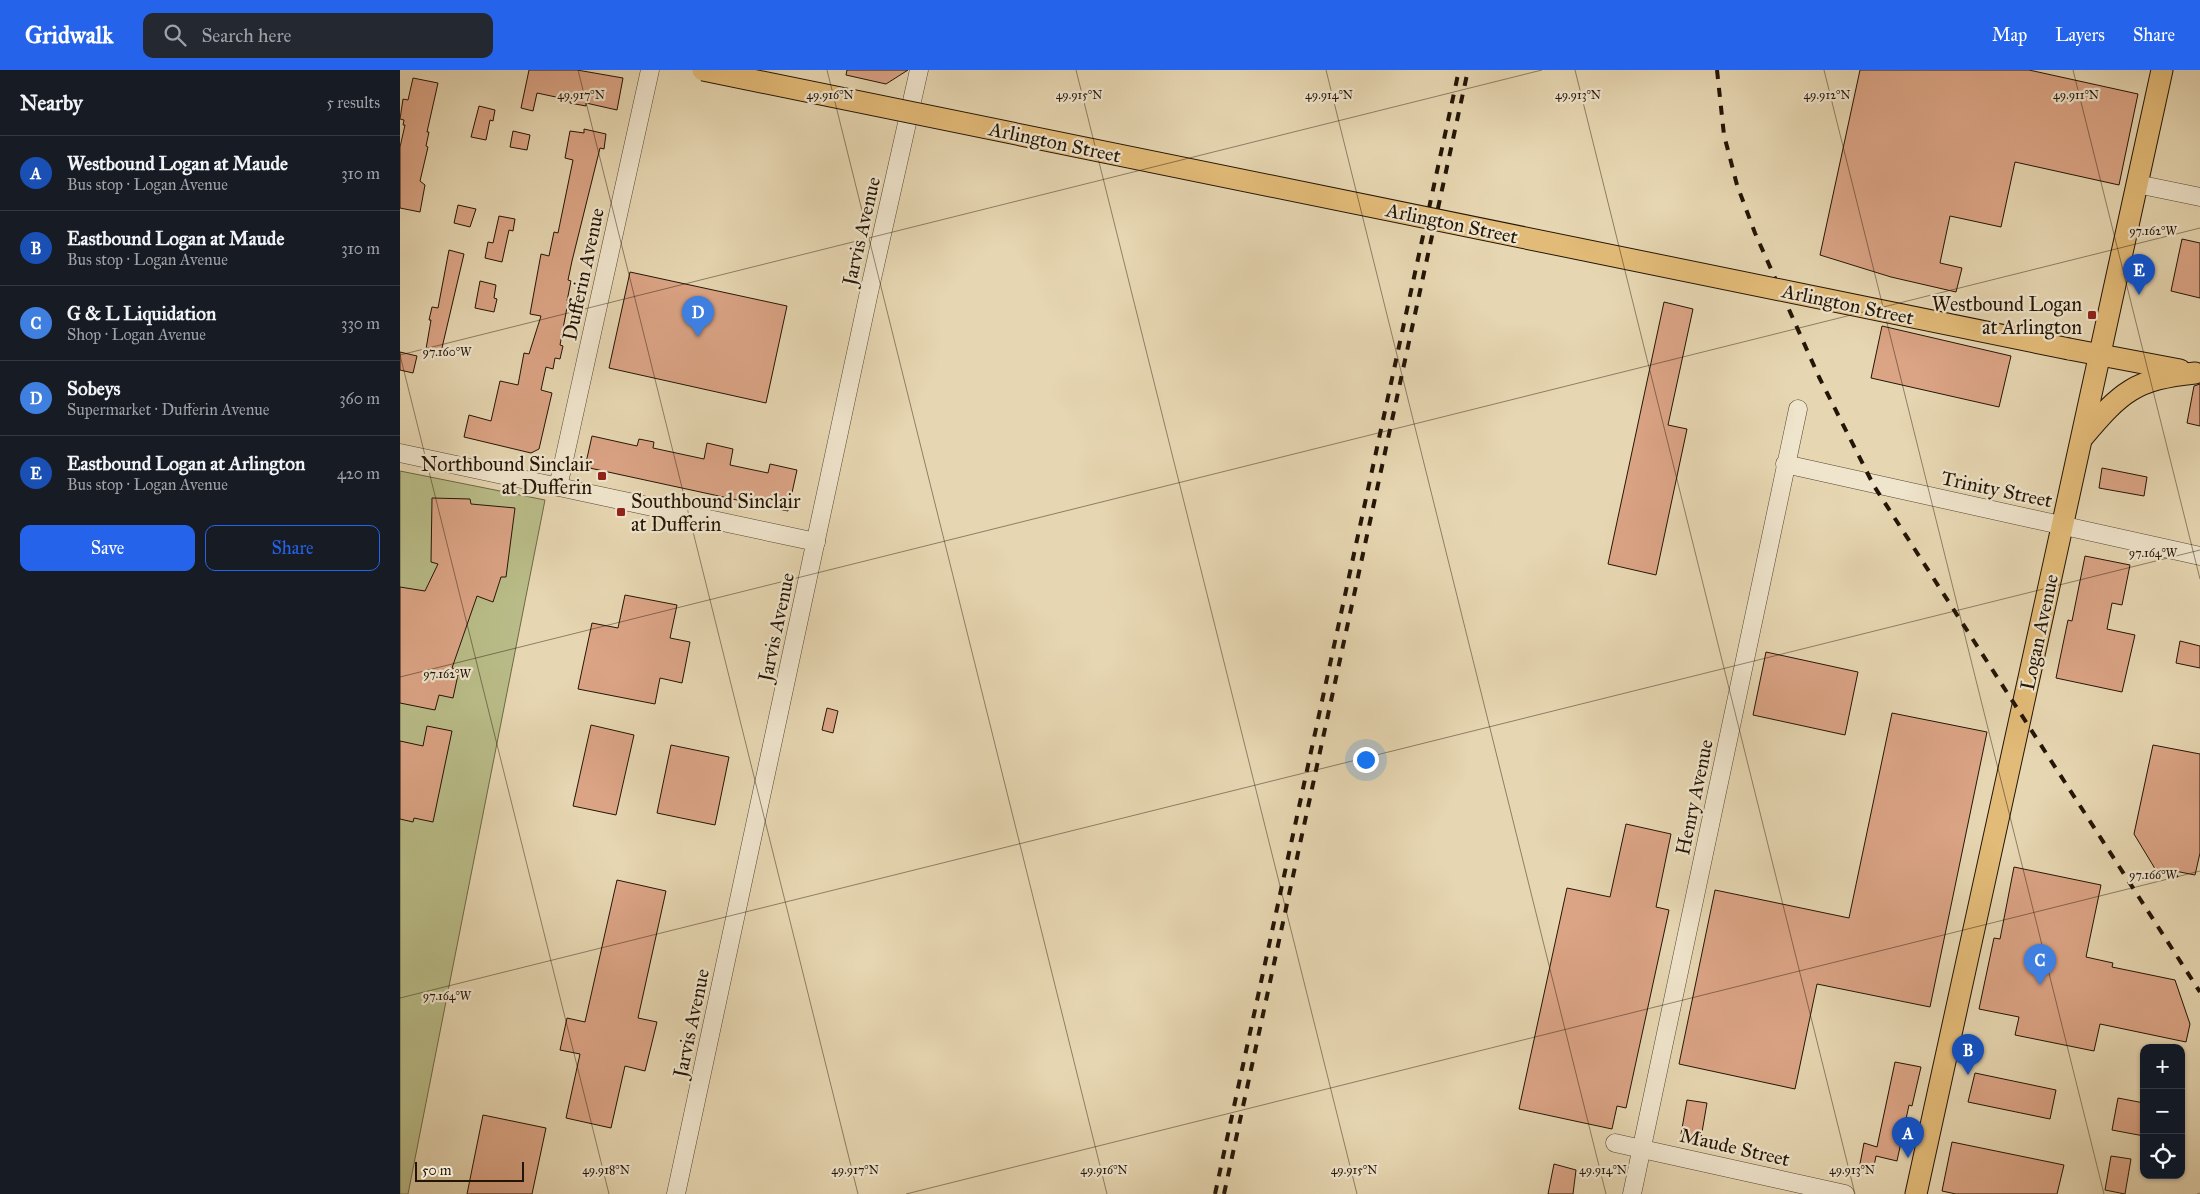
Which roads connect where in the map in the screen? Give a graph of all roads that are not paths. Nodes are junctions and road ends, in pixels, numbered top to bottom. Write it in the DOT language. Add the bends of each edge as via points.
graph roads {
  1 [pos="650,70"];
  2 [pos="703,70"];
  3 [pos="919,70"];
  4 [pos="2162,70"];
  5 [pos="2137,184"];
  6 [pos="2200,197"];
  7 [pos="2099,355"];
  8 [pos="2197,373"];
  9 [pos="1798,409"];
  10 [pos="2081,439"];
  11 [pos="400,453"];
  12 [pos="1785,464"];
  13 [pos="558,487"];
  14 [pos="2063,524"];
  15 [pos="816,542"];
  16 [pos="2200,556"];
  17 [pos="1615,1143"];
  18 [pos="1643,1148"];
  19 [pos="676,1194"];
  20 [pos="1632,1194"];
  21 [pos="1845,1194"];
  22 [pos="1916,1194"];
  1 -- 13 [label="street, Dufferin Avenue"];
  2 -- 7 [label="main road, Arlington Street, bridge"];
  3 -- 15 [label="street, Jarvis Avenue"];
  4 -- 5 [label="main road, Logan Avenue"];
  5 -- 6 [label="street"];
  5 -- 7 [label="main road, Logan Avenue"];
  7 -- 8 [label="main road, Arlington Street"];
  7 -- 10 [label="main road, Logan Avenue"];
  8 -- 10 [label="main road" via="2166,376 2134,387 2114,401"];
  9 -- 12 [label="street, Henry Avenue"];
  10 -- 14 [label="main road, Logan Avenue"];
  11 -- 13 [label="street"];
  12 -- 14 [label="street, Trinity Street" via="1874,486"];
  12 -- 18 [label="street, Henry Avenue"];
  13 -- 15 [label="street"];
  14 -- 16 [label="street, Trinity Street"];
  14 -- 22 [label="main road, Logan Avenue"];
  15 -- 19 [label="street, Jarvis Avenue"];
  17 -- 18 [label="street, Maude Street"];
  18 -- 20 [label="street, Henry Avenue"];
  18 -- 21 [label="street, Maude Street"];
}
